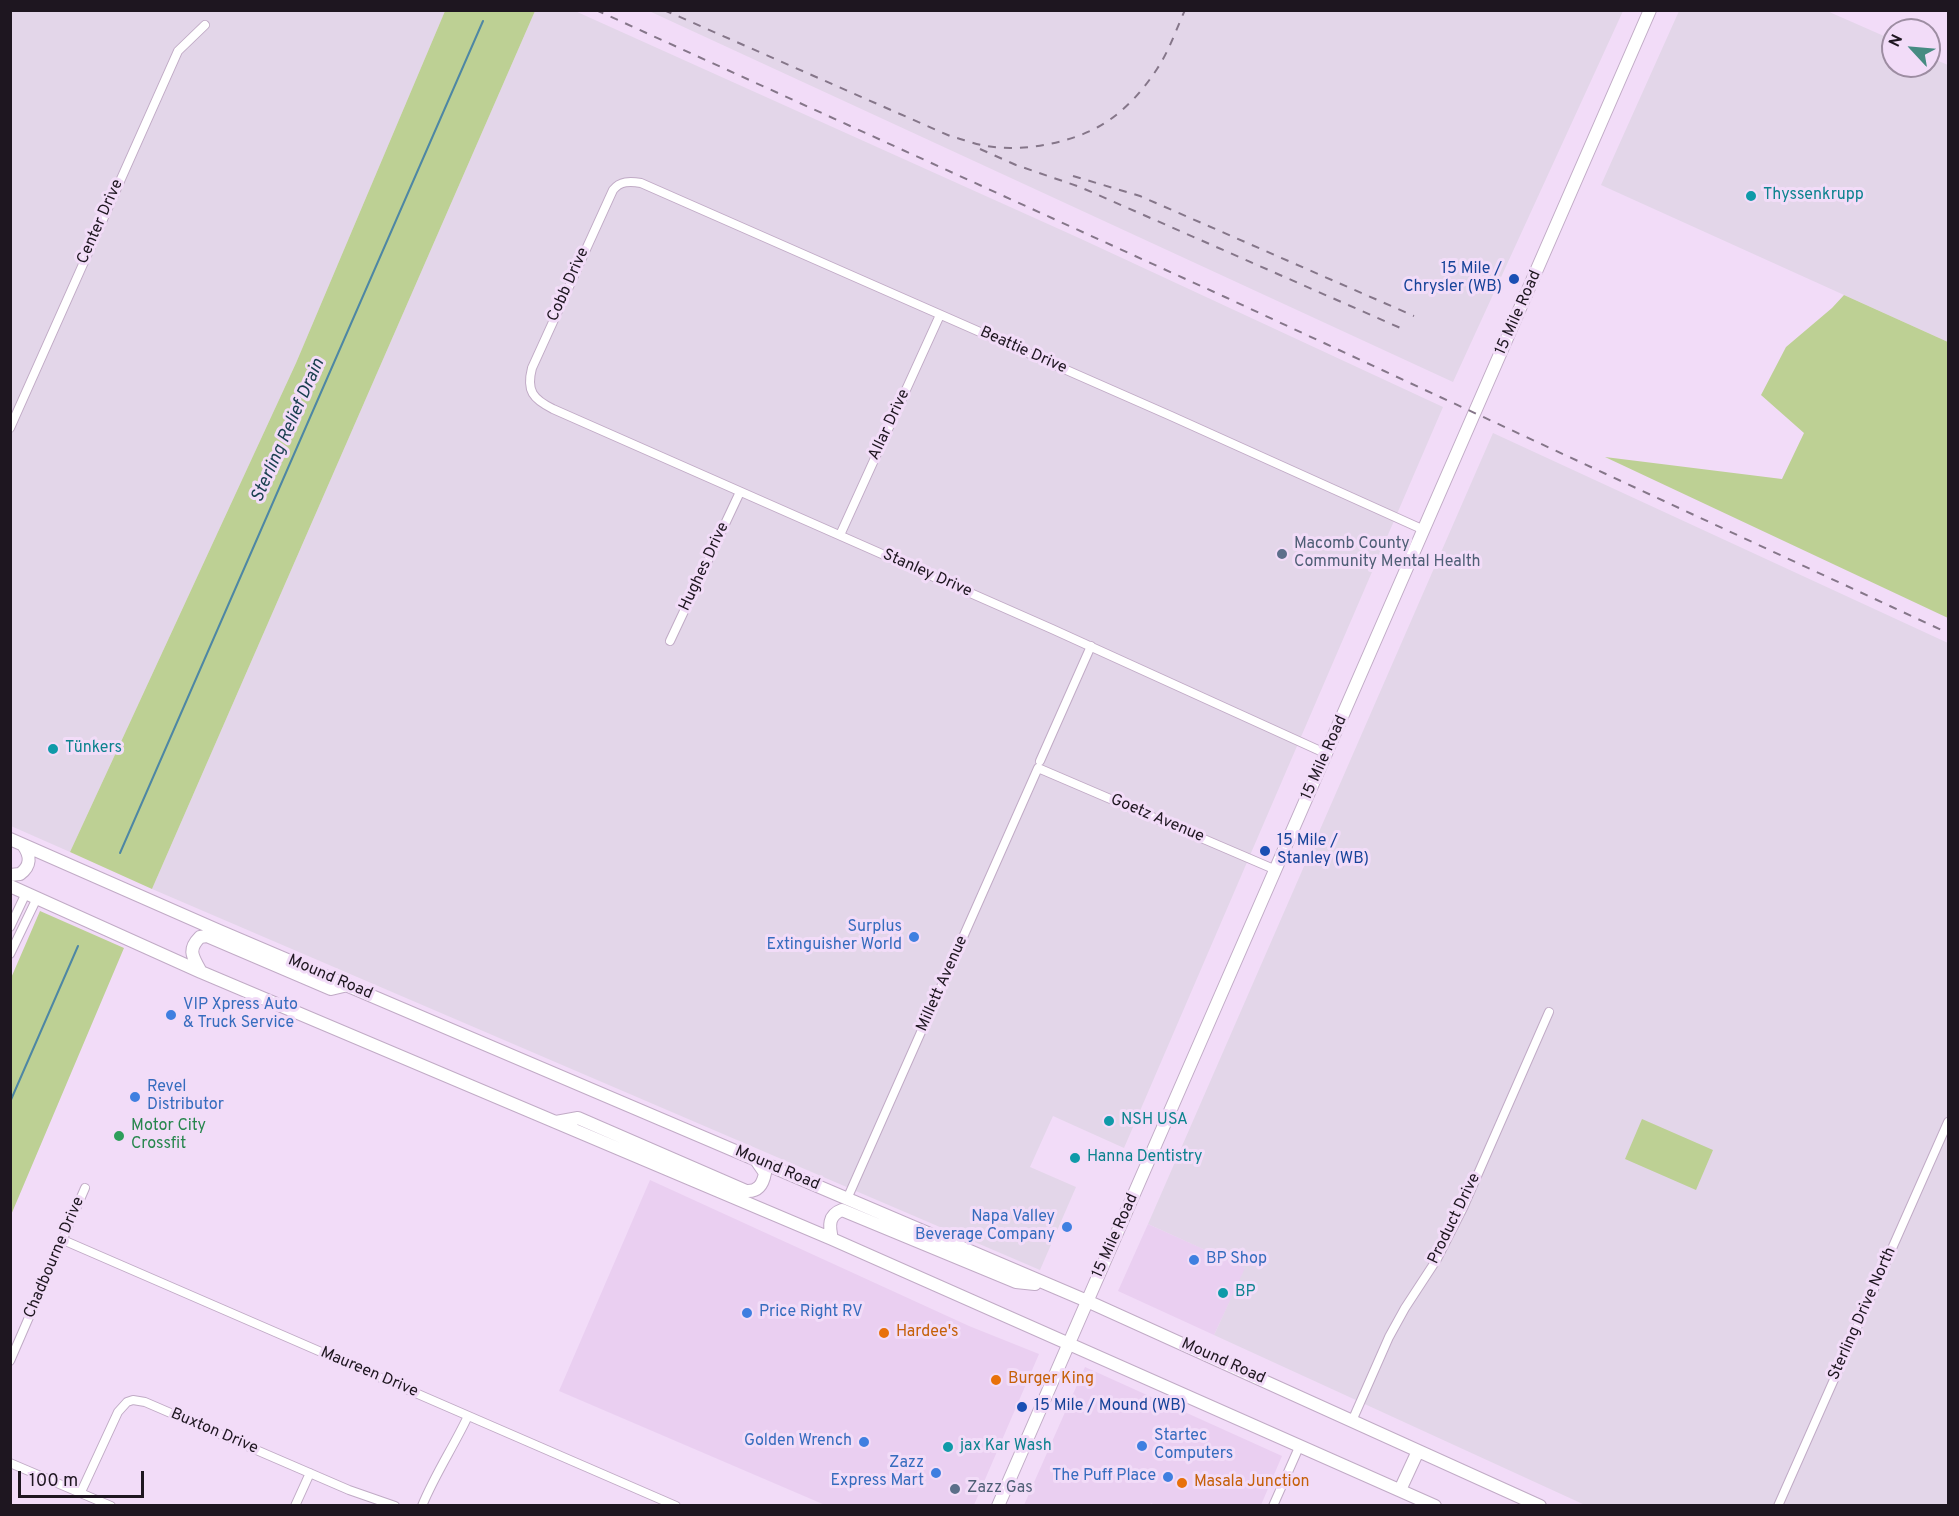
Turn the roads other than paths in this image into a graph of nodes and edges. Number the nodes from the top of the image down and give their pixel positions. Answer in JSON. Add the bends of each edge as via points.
{"nodes":[{"id":1,"x":1650,"y":10,"type":"edge"},
{"id":2,"x":205,"y":25,"type":"dead end"},
{"id":3,"x":619,"y":184,"type":"joint"},
{"id":4,"x":940,"y":315,"type":"junction"},
{"id":5,"x":531,"y":391,"type":"joint"},
{"id":6,"x":10,"y":428,"type":"edge"},
{"id":7,"x":740,"y":492,"type":"junction"},
{"id":8,"x":1424,"y":530,"type":"junction"},
{"id":9,"x":840,"y":535,"type":"junction"},
{"id":10,"x":670,"y":641,"type":"dead end"},
{"id":11,"x":1090,"y":646,"type":"junction"},
{"id":12,"x":1327,"y":754,"type":"junction"},
{"id":13,"x":1039,"y":764,"type":"junction"},
{"id":14,"x":10,"y":839,"type":"edge"},
{"id":15,"x":22,"y":845,"type":"junction"},
{"id":16,"x":1276,"y":870,"type":"junction"},
{"id":17,"x":10,"y":875,"type":"edge"},
{"id":18,"x":10,"y":886,"type":"edge"},
{"id":19,"x":31,"y":896,"type":"junction"},
{"id":20,"x":10,"y":927,"type":"edge"},
{"id":21,"x":10,"y":954,"type":"edge"},
{"id":22,"x":201,"y":972,"type":"junction"},
{"id":23,"x":348,"y":985,"type":"junction"},
{"id":24,"x":1549,"y":1012,"type":"dead end"},
{"id":25,"x":556,"y":1122,"type":"junction"},
{"id":26,"x":1948,"y":1122,"type":"edge"},
{"id":27,"x":756,"y":1160,"type":"junction"},
{"id":28,"x":85,"y":1188,"type":"dead end"},
{"id":29,"x":847,"y":1199,"type":"junction"},
{"id":30,"x":832,"y":1239,"type":"junction"},
{"id":31,"x":63,"y":1240,"type":"junction"},
{"id":32,"x":1048,"y":1286,"type":"junction"},
{"id":33,"x":1087,"y":1301,"type":"junction"},
{"id":34,"x":1068,"y":1344,"type":"junction"},
{"id":35,"x":10,"y":1361,"type":"edge"},
{"id":36,"x":468,"y":1416,"type":"junction"},
{"id":37,"x":1352,"y":1421,"type":"junction"},
{"id":38,"x":1300,"y":1445,"type":"junction"},
{"id":39,"x":1418,"y":1451,"type":"junction"},
{"id":40,"x":10,"y":1463,"type":"edge"},
{"id":41,"x":310,"y":1473,"type":"junction"},
{"id":42,"x":1400,"y":1490,"type":"junction"},
{"id":43,"x":81,"y":1492,"type":"junction"},
{"id":44,"x":111,"y":1506,"type":"edge"},
{"id":45,"x":295,"y":1506,"type":"edge"},
{"id":46,"x":395,"y":1506,"type":"edge"},
{"id":47,"x":422,"y":1506,"type":"edge"},
{"id":48,"x":676,"y":1506,"type":"edge"},
{"id":49,"x":998,"y":1506,"type":"edge"},
{"id":50,"x":1273,"y":1506,"type":"edge"},
{"id":51,"x":1435,"y":1506,"type":"edge"},
{"id":52,"x":1540,"y":1506,"type":"edge"},
{"id":53,"x":1778,"y":1506,"type":"edge"}],
"edges":[{"from":1,"to":8,"type":"main road","name":"15 Mile Road"},
{"from":2,"to":6,"type":"street","name":"Center Drive","via":[[178,51]]},
{"from":3,"to":4,"type":"street","name":"Beattie Drive","via":[[650,186]]},
{"from":3,"to":5,"type":"street","name":"Cobb Drive","via":[[609,196],[532,368]]},
{"from":4,"to":8,"type":"street","name":"Beattie Drive"},
{"from":4,"to":9,"type":"street","name":"Allar Drive"},
{"from":5,"to":7,"type":"street","name":"Stanley Drive","via":[[553,409]]},
{"from":7,"to":9,"type":"street","name":"Stanley Drive"},
{"from":7,"to":10,"type":"street","name":"Hughes Drive"},
{"from":8,"to":12,"type":"main road","name":"15 Mile Road"},
{"from":9,"to":11,"type":"street","name":"Stanley Drive"},
{"from":11,"to":12,"type":"street","name":"Stanley Drive"},
{"from":11,"to":13,"type":"street","name":"Millett Avenue"},
{"from":12,"to":16,"type":"main road","name":"15 Mile Road"},
{"from":13,"to":16,"type":"street","name":"Goetz Avenue"},
{"from":13,"to":29,"type":"street","name":"Millett Avenue"},
{"from":14,"to":15,"type":"main road","name":"Mound Road"},
{"from":15,"to":17,"type":"main road","via":[[29,857],[28,866],[20,874]]},
{"from":15,"to":23,"type":"main road","name":"Mound Road"},
{"from":16,"to":33,"type":"main road","name":"15 Mile Road"},
{"from":18,"to":19,"type":"main road"},
{"from":19,"to":20,"type":"street"},
{"from":19,"to":21,"type":"street"},
{"from":19,"to":22,"type":"main road"},
{"from":22,"to":23,"type":"main road","via":[[193,946],[200,937],[207,936],[331,989]]},
{"from":22,"to":25,"type":"main road"},
{"from":23,"to":27,"type":"main road","name":"Mound Road"},
{"from":24,"to":37,"type":"street","name":"Product Drive","via":[[1463,1208],[1389,1337]]},
{"from":25,"to":27,"type":"main road","via":[[578,1118],[746,1191],[755,1190],[762,1183],[765,1173]]},
{"from":25,"to":30,"type":"main road"},
{"from":26,"to":53,"type":"street","name":"Sterling Drive North"},
{"from":27,"to":29,"type":"main road","name":"Mound Road"},
{"from":28,"to":31,"type":"street","name":"Chadbourne Drive"},
{"from":29,"to":32,"type":"main road","name":"Mound Road"},
{"from":30,"to":32,"type":"main road","via":[[831,1219],[842,1210],[1016,1282]]},
{"from":30,"to":34,"type":"main road"},
{"from":31,"to":35,"type":"street","name":"Chadbourne Drive"},
{"from":31,"to":36,"type":"street","name":"Maureen Drive"},
{"from":32,"to":33,"type":"main road","name":"Mound Road"},
{"from":33,"to":34,"type":"main road","name":"15 Mile Road"},
{"from":33,"to":37,"type":"main road","name":"Mound Road"},
{"from":34,"to":38,"type":"main road"},
{"from":34,"to":49,"type":"main road","name":"15 Mile Road"},
{"from":36,"to":47,"type":"street"},
{"from":36,"to":48,"type":"street","name":"Maureen Drive"},
{"from":37,"to":39,"type":"main road","name":"Mound Road"},
{"from":38,"to":42,"type":"main road"},
{"from":38,"to":50,"type":"street"},
{"from":39,"to":42,"type":"main road"},
{"from":39,"to":52,"type":"main road","name":"Mound Road"},
{"from":40,"to":43,"type":"street"},
{"from":41,"to":43,"type":"street","name":"Buxton Drive","via":[[133,1400],[117,1412]]},
{"from":41,"to":45,"type":"street"},
{"from":41,"to":46,"type":"street","name":"Buxton Drive"},
{"from":42,"to":51,"type":"main road"},
{"from":43,"to":44,"type":"street"}]}
